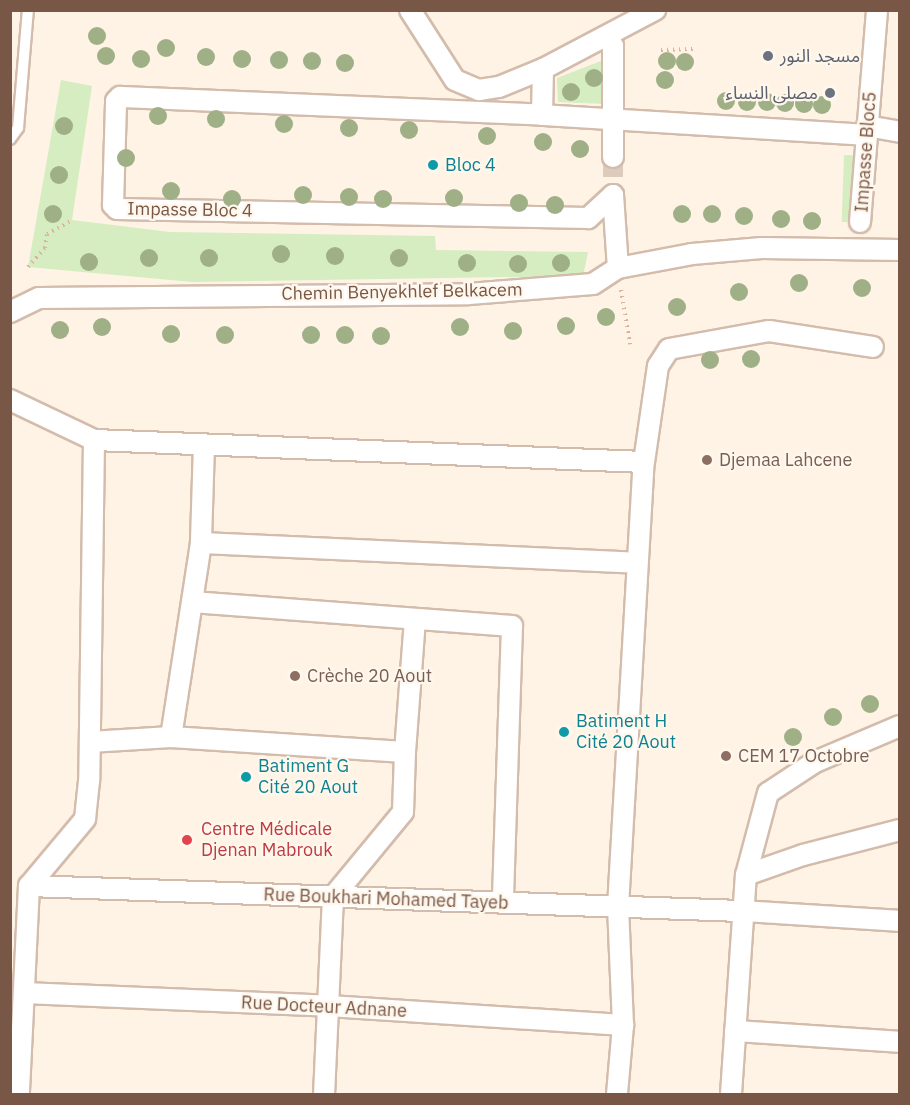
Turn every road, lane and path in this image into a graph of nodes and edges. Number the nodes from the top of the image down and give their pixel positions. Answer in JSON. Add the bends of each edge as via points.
{"nodes":[{"id":1,"x":28,"y":10,"type":"edge"},
{"id":2,"x":410,"y":10,"type":"edge"},
{"id":3,"x":655,"y":10,"type":"edge"},
{"id":4,"x":877,"y":10,"type":"edge"},
{"id":5,"x":605,"y":37,"type":"junction"},
{"id":6,"x":696,"y":49,"type":"dead end"},
{"id":7,"x":662,"y":50,"type":"dead end"},
{"id":8,"x":543,"y":69,"type":"junction"},
{"id":9,"x":542,"y":115,"type":"junction"},
{"id":10,"x":614,"y":119,"type":"junction"},
{"id":11,"x":867,"y":130,"type":"junction"},
{"id":12,"x":900,"y":132,"type":"edge"},
{"id":13,"x":10,"y":139,"type":"edge"},
{"id":14,"x":613,"y":157,"type":"tunnel mouth"},
{"id":15,"x":72,"y":220,"type":"dead end"},
{"id":16,"x":861,"y":222,"type":"dead end"},
{"id":17,"x":900,"y":250,"type":"edge"},
{"id":18,"x":28,"y":267,"type":"dead end"},
{"id":19,"x":618,"y":268,"type":"junction"},
{"id":20,"x":10,"y":312,"type":"edge"},
{"id":21,"x":630,"y":344,"type":"dead end"},
{"id":22,"x":873,"y":347,"type":"dead end"},
{"id":23,"x":10,"y":400,"type":"edge"},
{"id":24,"x":94,"y":440,"type":"junction"},
{"id":25,"x":204,"y":445,"type":"junction"},
{"id":26,"x":644,"y":462,"type":"junction"},
{"id":27,"x":201,"y":543,"type":"junction"},
{"id":28,"x":627,"y":562,"type":"dead end"},
{"id":29,"x":192,"y":602,"type":"junction"},
{"id":30,"x":415,"y":619,"type":"junction"},
{"id":31,"x":900,"y":726,"type":"edge"},
{"id":32,"x":171,"y":737,"type":"junction"},
{"id":33,"x":90,"y":742,"type":"junction"},
{"id":34,"x":405,"y":752,"type":"junction"},
{"id":35,"x":900,"y":830,"type":"edge"},
{"id":36,"x":746,"y":875,"type":"junction"},
{"id":37,"x":29,"y":886,"type":"junction"},
{"id":38,"x":333,"y":897,"type":"junction"},
{"id":39,"x":502,"y":903,"type":"junction"},
{"id":40,"x":618,"y":907,"type":"junction"},
{"id":41,"x":743,"y":911,"type":"junction"},
{"id":42,"x":900,"y":921,"type":"edge"},
{"id":43,"x":20,"y":988,"type":"edge"},
{"id":44,"x":329,"y":1006,"type":"junction"},
{"id":45,"x":623,"y":1025,"type":"junction"},
{"id":46,"x":735,"y":1031,"type":"junction"},
{"id":47,"x":900,"y":1042,"type":"edge"},
{"id":48,"x":19,"y":1095,"type":"edge"},
{"id":49,"x":324,"y":1095,"type":"edge"},
{"id":50,"x":617,"y":1095,"type":"edge"},
{"id":51,"x":731,"y":1095,"type":"edge"}],
"edges":[{"from":1,"to":13,"type":"lane","via":[[18,128]]},
{"from":2,"to":8,"type":"street","via":[[455,80],[479,90],[499,87]]},
{"from":3,"to":5,"type":"street"},
{"from":4,"to":11,"type":"street","name":"Impasse Bloc5"},
{"from":5,"to":8,"type":"street"},
{"from":5,"to":10,"type":"street","via":[[613,46]]},
{"from":6,"to":7,"type":"path"},
{"from":8,"to":9,"type":"street"},
{"from":9,"to":10,"type":"street"},
{"from":9,"to":19,"type":"street","name":"Impasse Bloc 4","via":[[120,98],[116,101],[113,205],[117,209],[588,218],[613,195]]},
{"from":10,"to":11,"type":"street"},
{"from":10,"to":14,"type":"street"},
{"from":11,"to":12,"type":"street"},
{"from":11,"to":16,"type":"street","name":"Impasse Bloc5"},
{"from":15,"to":18,"type":"path","via":[[47,234],[45,248]]},
{"from":17,"to":19,"type":"street","name":"Chemin Benyekhlef Belkacem","via":[[762,248],[692,254]]},
{"from":19,"to":20,"type":"street","name":"Chemin Benyekhlef Belkacem","via":[[593,284],[469,294],[39,298]]},
{"from":19,"to":21,"type":"path"},
{"from":22,"to":26,"type":"street","via":[[769,331],[669,349],[658,366]]},
{"from":23,"to":24,"type":"street"},
{"from":24,"to":25,"type":"street"},
{"from":24,"to":33,"type":"street"},
{"from":25,"to":26,"type":"street"},
{"from":25,"to":27,"type":"street"},
{"from":26,"to":40,"type":"street"},
{"from":27,"to":28,"type":"street"},
{"from":27,"to":29,"type":"street"},
{"from":29,"to":30,"type":"street"},
{"from":29,"to":32,"type":"street"},
{"from":30,"to":34,"type":"street"},
{"from":30,"to":39,"type":"street","via":[[512,627]]},
{"from":31,"to":36,"type":"street","via":[[815,762],[768,793]]},
{"from":32,"to":33,"type":"street"},
{"from":32,"to":34,"type":"street"},
{"from":33,"to":37,"type":"street","via":[[85,819]]},
{"from":34,"to":38,"type":"street","via":[[403,812]]},
{"from":35,"to":36,"type":"street","via":[[803,855]]},
{"from":36,"to":41,"type":"street"},
{"from":37,"to":38,"type":"street","name":"Rue Boukhari Mohamed Tayeb"},
{"from":37,"to":43,"type":"street"},
{"from":38,"to":39,"type":"street","name":"Rue Boukhari Mohamed Tayeb"},
{"from":38,"to":44,"type":"street"},
{"from":39,"to":40,"type":"street","name":"Rue Boukhari Mohamed Tayeb"},
{"from":40,"to":41,"type":"street","name":"Rue Boukhari Mohamed Tayeb"},
{"from":40,"to":45,"type":"street"},
{"from":41,"to":42,"type":"street","name":"Rue Boukhari Mohamed Tayeb"},
{"from":41,"to":46,"type":"street"},
{"from":43,"to":44,"type":"street","name":"Rue Docteur Adnane"},
{"from":43,"to":48,"type":"street"},
{"from":44,"to":45,"type":"street","name":"Rue Docteur Adnane"},
{"from":44,"to":49,"type":"street"},
{"from":45,"to":50,"type":"street"},
{"from":46,"to":47,"type":"street"},
{"from":46,"to":51,"type":"street"}]}
